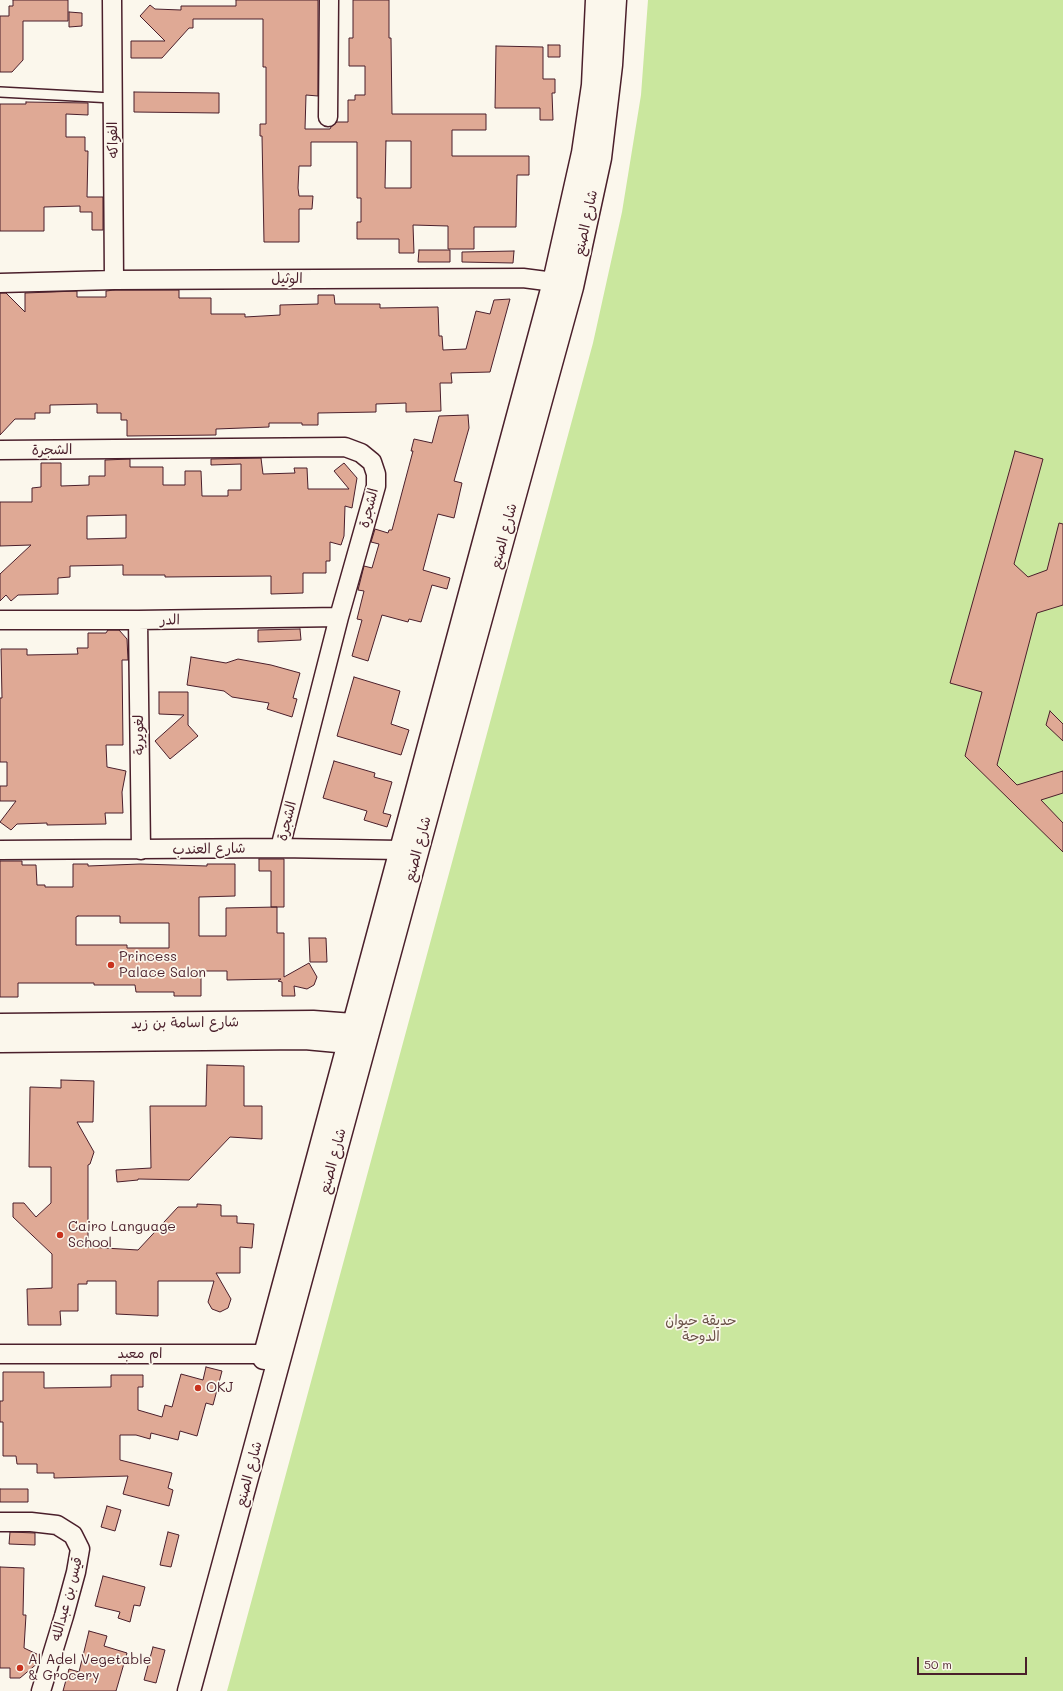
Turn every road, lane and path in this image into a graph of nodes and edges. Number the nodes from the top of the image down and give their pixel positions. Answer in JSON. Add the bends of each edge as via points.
{"nodes":[{"id":1,"x":112,"y":0,"type":"edge"},
{"id":2,"x":329,"y":0,"type":"edge"},
{"id":3,"x":597,"y":0,"type":"edge"},
{"id":4,"x":615,"y":0,"type":"edge"},
{"id":5,"x":0,"y":92,"type":"edge"},
{"id":6,"x":113,"y":98,"type":"junction"},
{"id":7,"x":328,"y":117,"type":"dead end"},
{"id":8,"x":114,"y":280,"type":"junction"},
{"id":9,"x":0,"y":283,"type":"edge"},
{"id":10,"x":563,"y":285,"type":"junction"},
{"id":11,"x":0,"y":450,"type":"edge"},
{"id":12,"x":339,"y":617,"type":"junction"},
{"id":13,"x":0,"y":620,"type":"edge"},
{"id":14,"x":138,"y":620,"type":"junction"},
{"id":15,"x":280,"y":848,"type":"junction"},
{"id":16,"x":0,"y":850,"type":"edge"},
{"id":17,"x":141,"y":850,"type":"junction"},
{"id":18,"x":408,"y":854,"type":"junction"},
{"id":19,"x":0,"y":1025,"type":"edge"},
{"id":20,"x":359,"y":1036,"type":"junction"},
{"id":21,"x":0,"y":1041,"type":"edge"},
{"id":22,"x":0,"y":1354,"type":"edge"},
{"id":23,"x":273,"y":1356,"type":"junction"},
{"id":24,"x":0,"y":1522,"type":"edge"},
{"id":25,"x":41,"y":1691,"type":"edge"},
{"id":26,"x":174,"y":1691,"type":"edge"},
{"id":27,"x":189,"y":1691,"type":"edge"}],
"edges":[{"from":1,"to":6,"type":"street","name":"الفواكه"},
{"from":2,"to":7,"type":"street"},
{"from":3,"to":10,"type":"street","name":"شارع الصنع","via":[[593,85]]},
{"from":4,"to":10,"type":"street","name":"شارع الصنع","via":[[611,65],[600,158]]},
{"from":5,"to":6,"type":"lane"},
{"from":6,"to":8,"type":"street","name":"الفواكه"},
{"from":8,"to":9,"type":"street","name":"الوثيل"},
{"from":8,"to":10,"type":"street","name":"الوثيل","via":[[523,278]]},
{"from":10,"to":18,"type":"street","name":"شارع الصنع"},
{"from":11,"to":12,"type":"street","name":"الشجرة","via":[[345,447],[361,453],[372,462],[376,486]]},
{"from":12,"to":14,"type":"street","name":"الدر"},
{"from":12,"to":15,"type":"street","name":"الشجرة"},
{"from":13,"to":14,"type":"street","name":"الدر"},
{"from":14,"to":17,"type":"street","name":"لغويرية"},
{"from":15,"to":17,"type":"street","name":"شارع العندب"},
{"from":15,"to":18,"type":"street","name":"شارع العندب"},
{"from":16,"to":17,"type":"street","name":"شارع العندب"},
{"from":18,"to":20,"type":"street","name":"شارع الصنع"},
{"from":19,"to":20,"type":"street","name":"شارع اسامة بن زيد","via":[[313,1022]]},
{"from":20,"to":21,"type":"street","name":"شارع اسامة بن زيد"},
{"from":20,"to":23,"type":"street","name":"شارع الصنع"},
{"from":22,"to":23,"type":"street","name":"ام معبد"},
{"from":23,"to":26,"type":"street","name":"شارع الصنع"},
{"from":23,"to":27,"type":"street","name":"شارع الصنع"},
{"from":24,"to":25,"type":"street","name":"قيس بن عبدالله","via":[[31,1522],[57,1526],[72,1534],[80,1549],[64,1616]]}]}
